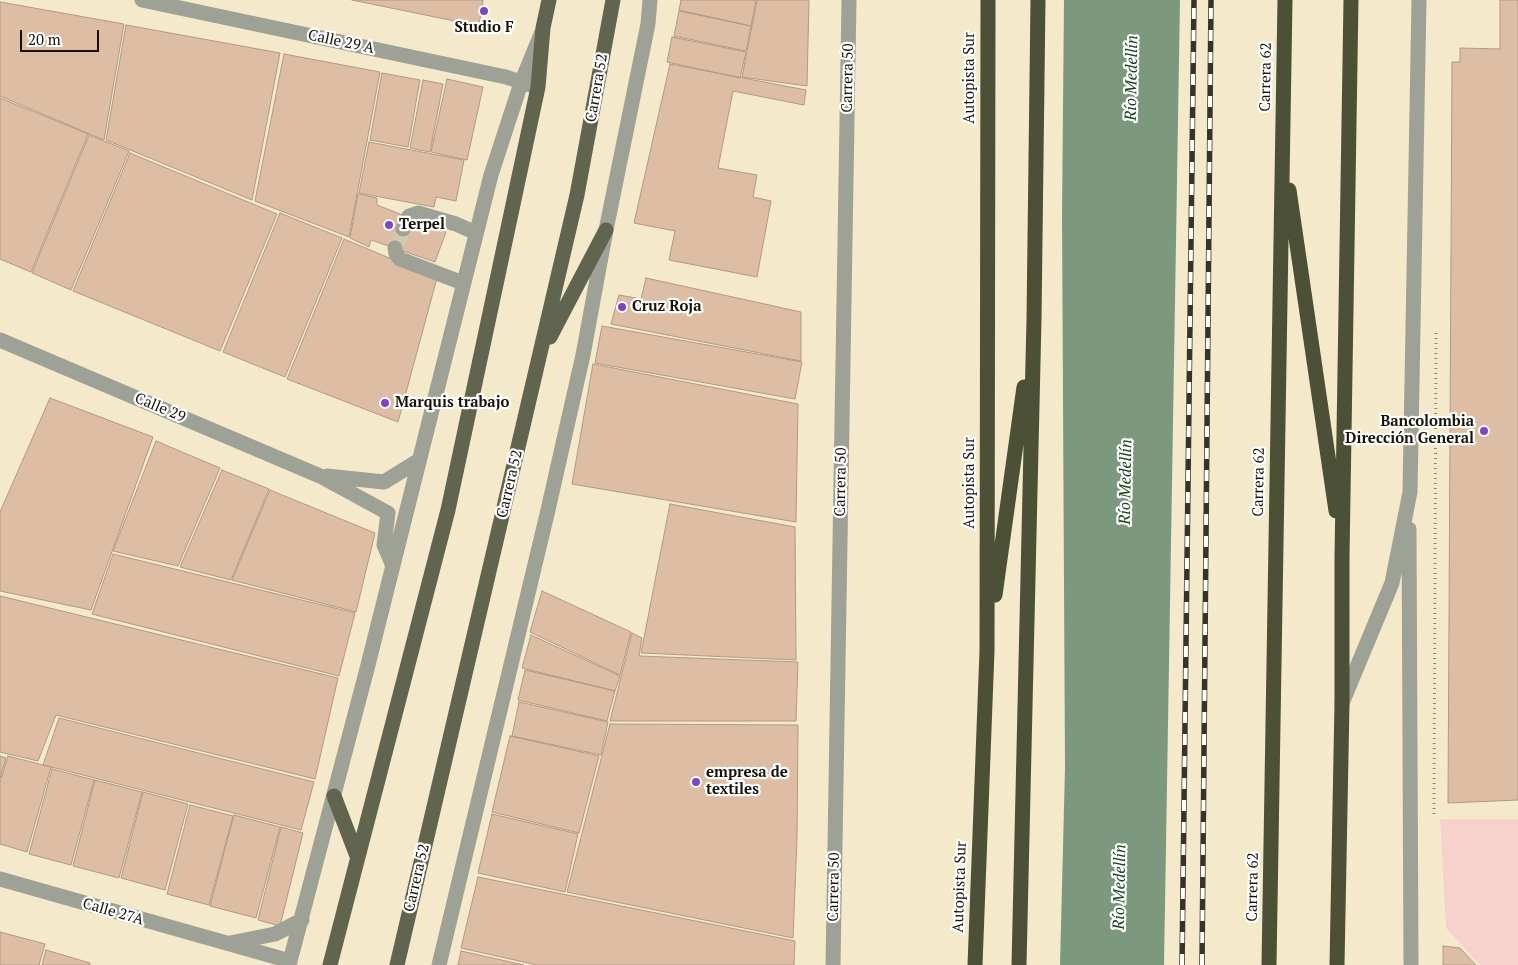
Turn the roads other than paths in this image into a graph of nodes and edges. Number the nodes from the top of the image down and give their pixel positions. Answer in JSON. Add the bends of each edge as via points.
{"nodes":[{"id":1,"x":142,"y":0,"type":"edge"},
{"id":2,"x":549,"y":0,"type":"edge"},
{"id":3,"x":613,"y":0,"type":"edge"},
{"id":4,"x":650,"y":0,"type":"edge"},
{"id":5,"x":849,"y":0,"type":"edge"},
{"id":6,"x":988,"y":0,"type":"edge"},
{"id":7,"x":1038,"y":0,"type":"edge"},
{"id":8,"x":1285,"y":0,"type":"edge"},
{"id":9,"x":1351,"y":0,"type":"edge"},
{"id":10,"x":1419,"y":0,"type":"edge"},
{"id":11,"x":543,"y":28,"type":"junction"},
{"id":12,"x":520,"y":82,"type":"junction"},
{"id":13,"x":538,"y":87,"type":"junction"},
{"id":14,"x":1282,"y":144,"type":"junction"},
{"id":15,"x":403,"y":229,"type":"tunnel mouth"},
{"id":16,"x":606,"y":230,"type":"junction"},
{"id":17,"x":476,"y":233,"type":"junction"},
{"id":18,"x":395,"y":248,"type":"dead end"},
{"id":19,"x":463,"y":283,"type":"junction"},
{"id":20,"x":1034,"y":319,"type":"junction"},
{"id":21,"x":0,"y":340,"type":"edge"},
{"id":22,"x":540,"y":356,"type":"junction"},
{"id":23,"x":418,"y":461,"type":"junction"},
{"id":24,"x":320,"y":476,"type":"junction"},
{"id":25,"x":1410,"y":492,"type":"junction"},
{"id":26,"x":1342,"y":557,"type":"junction"},
{"id":27,"x":393,"y":566,"type":"junction"},
{"id":28,"x":987,"y":651,"type":"junction"},
{"id":29,"x":1342,"y":703,"type":"junction"},
{"id":30,"x":334,"y":796,"type":"junction"},
{"id":31,"x":357,"y":856,"type":"junction"},
{"id":32,"x":0,"y":879,"type":"edge"},
{"id":33,"x":302,"y":920,"type":"junction"},
{"id":34,"x":226,"y":944,"type":"junction"},
{"id":35,"x":290,"y":963,"type":"edge"},
{"id":36,"x":330,"y":965,"type":"edge"},
{"id":37,"x":397,"y":965,"type":"edge"},
{"id":38,"x":439,"y":965,"type":"edge"},
{"id":39,"x":833,"y":965,"type":"edge"},
{"id":40,"x":974,"y":965,"type":"edge"},
{"id":41,"x":1019,"y":965,"type":"edge"},
{"id":42,"x":1269,"y":965,"type":"edge"},
{"id":43,"x":1337,"y":965,"type":"edge"},
{"id":44,"x":1411,"y":965,"type":"edge"}],
"edges":[{"from":1,"to":12,"type":"street","name":"Calle 29 A"},
{"from":2,"to":11,"type":"main road"},
{"from":3,"to":22,"type":"main road","name":"Carrera 52","via":[[580,181]]},
{"from":4,"to":16,"type":"street","via":[[648,24]]},
{"from":5,"to":39,"type":"street","name":"Carrera 50"},
{"from":6,"to":28,"type":"highway","name":"Autopista Sur"},
{"from":7,"to":20,"type":"highway"},
{"from":8,"to":14,"type":"highway","name":"Carrera 62"},
{"from":9,"to":26,"type":"highway"},
{"from":10,"to":25,"type":"street"},
{"from":11,"to":12,"type":"street"},
{"from":11,"to":13,"type":"main road"},
{"from":12,"to":13,"type":"street","name":"Calle 29 A"},
{"from":12,"to":17,"type":"street"},
{"from":13,"to":31,"type":"main road","via":[[448,510]]},
{"from":14,"to":26,"type":"highway"},
{"from":14,"to":42,"type":"highway","name":"Carrera 62"},
{"from":15,"to":17,"type":"street","via":[[409,216],[418,213]]},
{"from":16,"to":22,"type":"main road"},
{"from":16,"to":38,"type":"street","via":[[583,355],[548,510]]},
{"from":17,"to":19,"type":"street"},
{"from":18,"to":19,"type":"street","via":[[400,259]]},
{"from":19,"to":23,"type":"street"},
{"from":20,"to":28,"type":"highway"},
{"from":20,"to":41,"type":"highway"},
{"from":21,"to":24,"type":"street","name":"Calle 29"},
{"from":22,"to":37,"type":"main road","name":"Carrera 52"},
{"from":23,"to":24,"type":"street","name":"Calle 29","via":[[384,482]]},
{"from":23,"to":27,"type":"street"},
{"from":24,"to":27,"type":"street","name":"Calle 29","via":[[388,513],[384,545]]},
{"from":25,"to":29,"type":"street","via":[[1392,583]]},
{"from":25,"to":44,"type":"street"},
{"from":26,"to":29,"type":"highway"},
{"from":27,"to":30,"type":"street"},
{"from":28,"to":40,"type":"highway","name":"Autopista Sur"},
{"from":29,"to":43,"type":"highway"},
{"from":30,"to":31,"type":"main road"},
{"from":30,"to":33,"type":"street"},
{"from":31,"to":36,"type":"main road"},
{"from":32,"to":34,"type":"street","name":"Calle 27A"},
{"from":33,"to":34,"type":"street","name":"Calle 27A","via":[[275,934]]},
{"from":33,"to":35,"type":"street"},
{"from":34,"to":35,"type":"street","name":"Calle 27A"}]}
